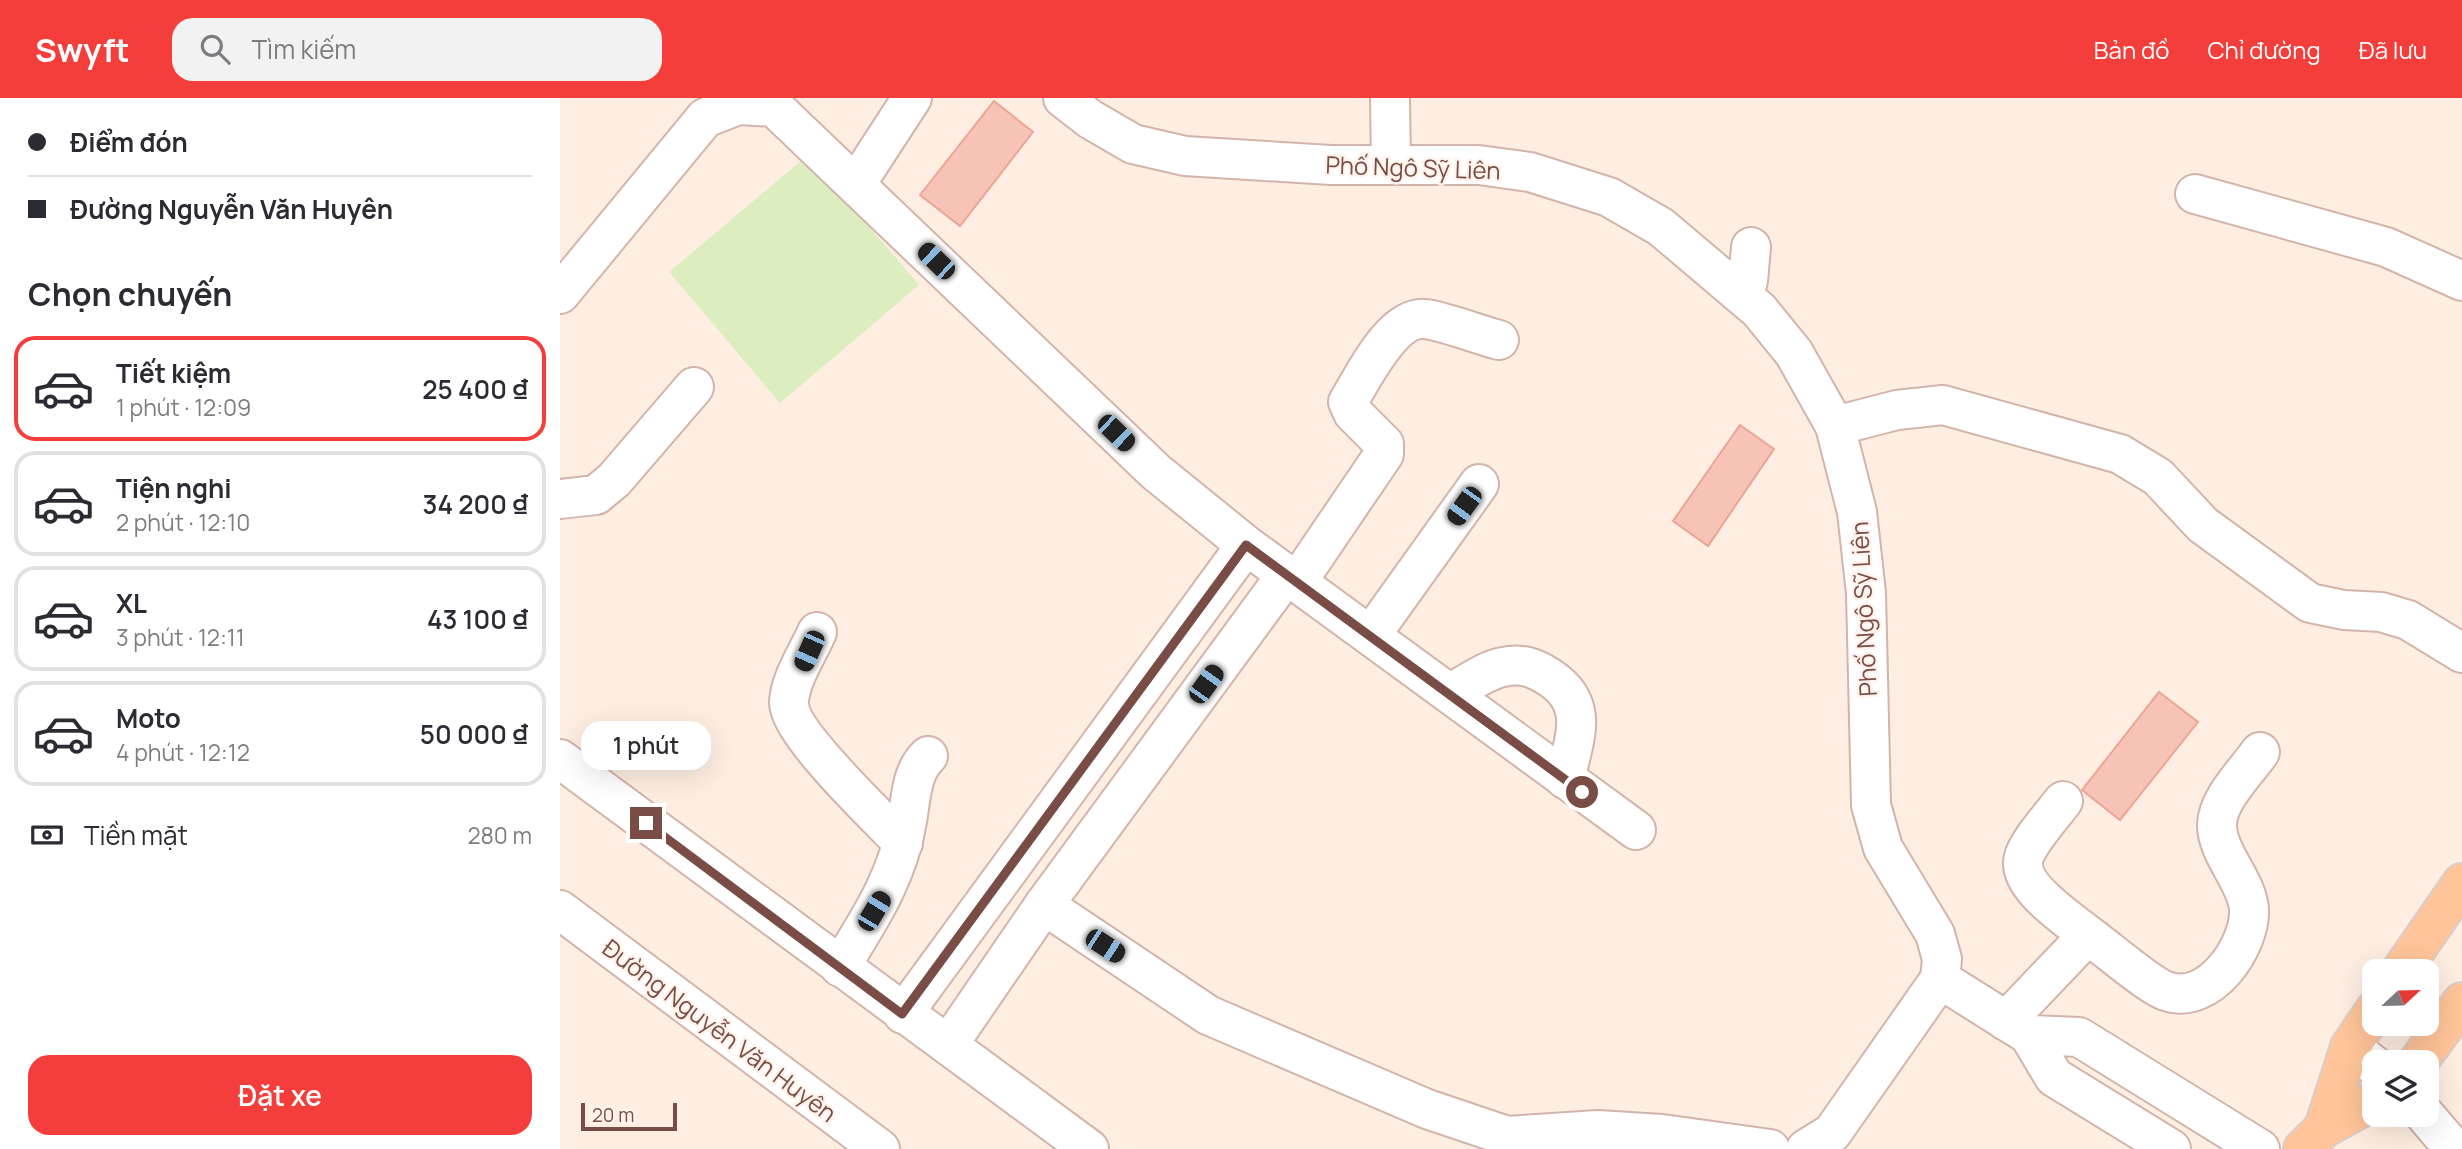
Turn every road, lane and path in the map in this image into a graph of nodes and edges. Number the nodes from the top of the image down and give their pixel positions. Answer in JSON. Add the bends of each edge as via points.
{"nodes":[{"id":1,"x":912,"y":98,"type":"edge"},
{"id":2,"x":1063,"y":98,"type":"edge"},
{"id":3,"x":1390,"y":98,"type":"edge"},
{"id":4,"x":1391,"y":164,"type":"junction"},
{"id":5,"x":856,"y":184,"type":"junction"},
{"id":6,"x":2195,"y":194,"type":"dead end"},
{"id":7,"x":1751,"y":247,"type":"dead end"},
{"id":8,"x":2462,"y":281,"type":"edge"},
{"id":9,"x":1739,"y":293,"type":"junction"},
{"id":10,"x":560,"y":294,"type":"edge"},
{"id":11,"x":1499,"y":340,"type":"dead end"},
{"id":12,"x":694,"y":387,"type":"dead end"},
{"id":13,"x":1835,"y":426,"type":"junction"},
{"id":14,"x":1479,"y":484,"type":"dead end"},
{"id":15,"x":560,"y":499,"type":"edge"},
{"id":16,"x":1246,"y":545,"type":"junction"},
{"id":17,"x":1292,"y":578,"type":"junction"},
{"id":18,"x":817,"y":632,"type":"dead end"},
{"id":19,"x":1371,"y":635,"type":"junction"},
{"id":20,"x":2462,"y":653,"type":"edge"},
{"id":21,"x":1450,"y":693,"type":"junction"},
{"id":22,"x":2260,"y":752,"type":"dead end"},
{"id":23,"x":928,"y":756,"type":"dead end"},
{"id":24,"x":560,"y":759,"type":"edge"},
{"id":25,"x":1564,"y":779,"type":"junction"},
{"id":26,"x":2063,"y":801,"type":"dead end"},
{"id":27,"x":1636,"y":830,"type":"dead end"},
{"id":28,"x":903,"y":843,"type":"junction"},
{"id":29,"x":2462,"y":884,"type":"edge"},
{"id":30,"x":1044,"y":905,"type":"junction"},
{"id":31,"x":560,"y":910,"type":"edge"},
{"id":32,"x":2088,"y":935,"type":"junction"},
{"id":33,"x":2409,"y":959,"type":"edge"},
{"id":34,"x":840,"y":967,"type":"junction"},
{"id":35,"x":1940,"y":979,"type":"junction"},
{"id":36,"x":2462,"y":1002,"type":"edge"},
{"id":37,"x":902,"y":1014,"type":"junction"},
{"id":38,"x":2018,"y":1028,"type":"junction"},
{"id":39,"x":948,"y":1045,"type":"junction"},
{"id":40,"x":2427,"y":1050,"type":"edge"},
{"id":41,"x":2362,"y":1056,"type":"edge"},
{"id":42,"x":2362,"y":1108,"type":"edge"},
{"id":43,"x":2435,"y":1127,"type":"edge"},
{"id":44,"x":2313,"y":1138,"type":"edge"},
{"id":45,"x":880,"y":1149,"type":"edge"},
{"id":46,"x":1089,"y":1149,"type":"edge"},
{"id":47,"x":1770,"y":1149,"type":"edge"},
{"id":48,"x":1806,"y":1149,"type":"edge"},
{"id":49,"x":2171,"y":1149,"type":"edge"},
{"id":50,"x":2260,"y":1149,"type":"edge"},
{"id":51,"x":2454,"y":1149,"type":"edge"}],
"edges":[{"from":1,"to":5,"type":"street"},
{"from":2,"to":4,"type":"street","name":"Phố Ngô Sỹ Liên","via":[[1133,144],[1185,156]]},
{"from":3,"to":4,"type":"street"},
{"from":4,"to":9,"type":"street","name":"Phố Ngô Sỹ Liên","via":[[1479,165],[1530,172],[1609,197],[1661,227]]},
{"from":5,"to":10,"type":"street","via":[[774,107],[738,106],[705,118]]},
{"from":5,"to":16,"type":"street","via":[[1156,472]]},
{"from":6,"to":8,"type":"street","via":[[2386,247]]},
{"from":7,"to":9,"type":"street","via":[[1748,281]]},
{"from":9,"to":13,"type":"street","name":"Phố Ngô Sỹ Liên","via":[[1794,354]]},
{"from":11,"to":17,"type":"street","via":[[1423,319],[1405,324],[1389,337],[1348,402],[1384,444],[1384,454]]},
{"from":12,"to":15,"type":"street","via":[[614,480],[596,495]]},
{"from":13,"to":20,"type":"street","via":[[1897,410],[1943,405],[2120,454],[2158,477],[2203,525],[2310,603],[2408,620]]},
{"from":13,"to":35,"type":"street","name":"Phố Ngô Sỹ Liên","via":[[1857,512],[1866,593],[1871,805],[1883,848],[1935,934],[1942,959]]},
{"from":14,"to":19,"type":"street"},
{"from":16,"to":17,"type":"street"},
{"from":16,"to":37,"type":"street"},
{"from":17,"to":19,"type":"street"},
{"from":17,"to":30,"type":"street"},
{"from":18,"to":28,"type":"street","via":[[792,689],[791,715],[823,759]]},
{"from":19,"to":21,"type":"street"},
{"from":21,"to":25,"type":"street"},
{"from":21,"to":25,"type":"street","via":[[1502,667],[1531,665],[1557,682],[1575,704],[1577,730]]},
{"from":22,"to":32,"type":"street","via":[[2221,808],[2217,826],[2249,907],[2247,935],[2225,972],[2204,987],[2166,991]]},
{"from":23,"to":28,"type":"street","via":[[919,764],[914,781]]},
{"from":24,"to":34,"type":"street"},
{"from":25,"to":27,"type":"street"},
{"from":26,"to":32,"type":"street","via":[[2024,856],[2023,870],[2031,887]]},
{"from":28,"to":34,"type":"street","via":[[886,892]]},
{"from":29,"to":33,"type":"main road"},
{"from":30,"to":39,"type":"street"},
{"from":30,"to":47,"type":"street","via":[[1208,1015],[1427,1109],[1507,1136],[1598,1130]]},
{"from":31,"to":45,"type":"street","name":"Đường Nguyễn Văn Huyên"},
{"from":32,"to":38,"type":"street"},
{"from":34,"to":37,"type":"street"},
{"from":35,"to":38,"type":"street"},
{"from":35,"to":48,"type":"street","via":[[1832,1133]]},
{"from":36,"to":40,"type":"main road"},
{"from":37,"to":39,"type":"street"},
{"from":38,"to":49,"type":"street","via":[[2054,1077]]},
{"from":38,"to":50,"type":"street","via":[[2079,1037]]},
{"from":39,"to":46,"type":"street"},
{"from":41,"to":44,"type":"main road"},
{"from":42,"to":44,"type":"main road"},
{"from":43,"to":51,"type":"street"}]}
